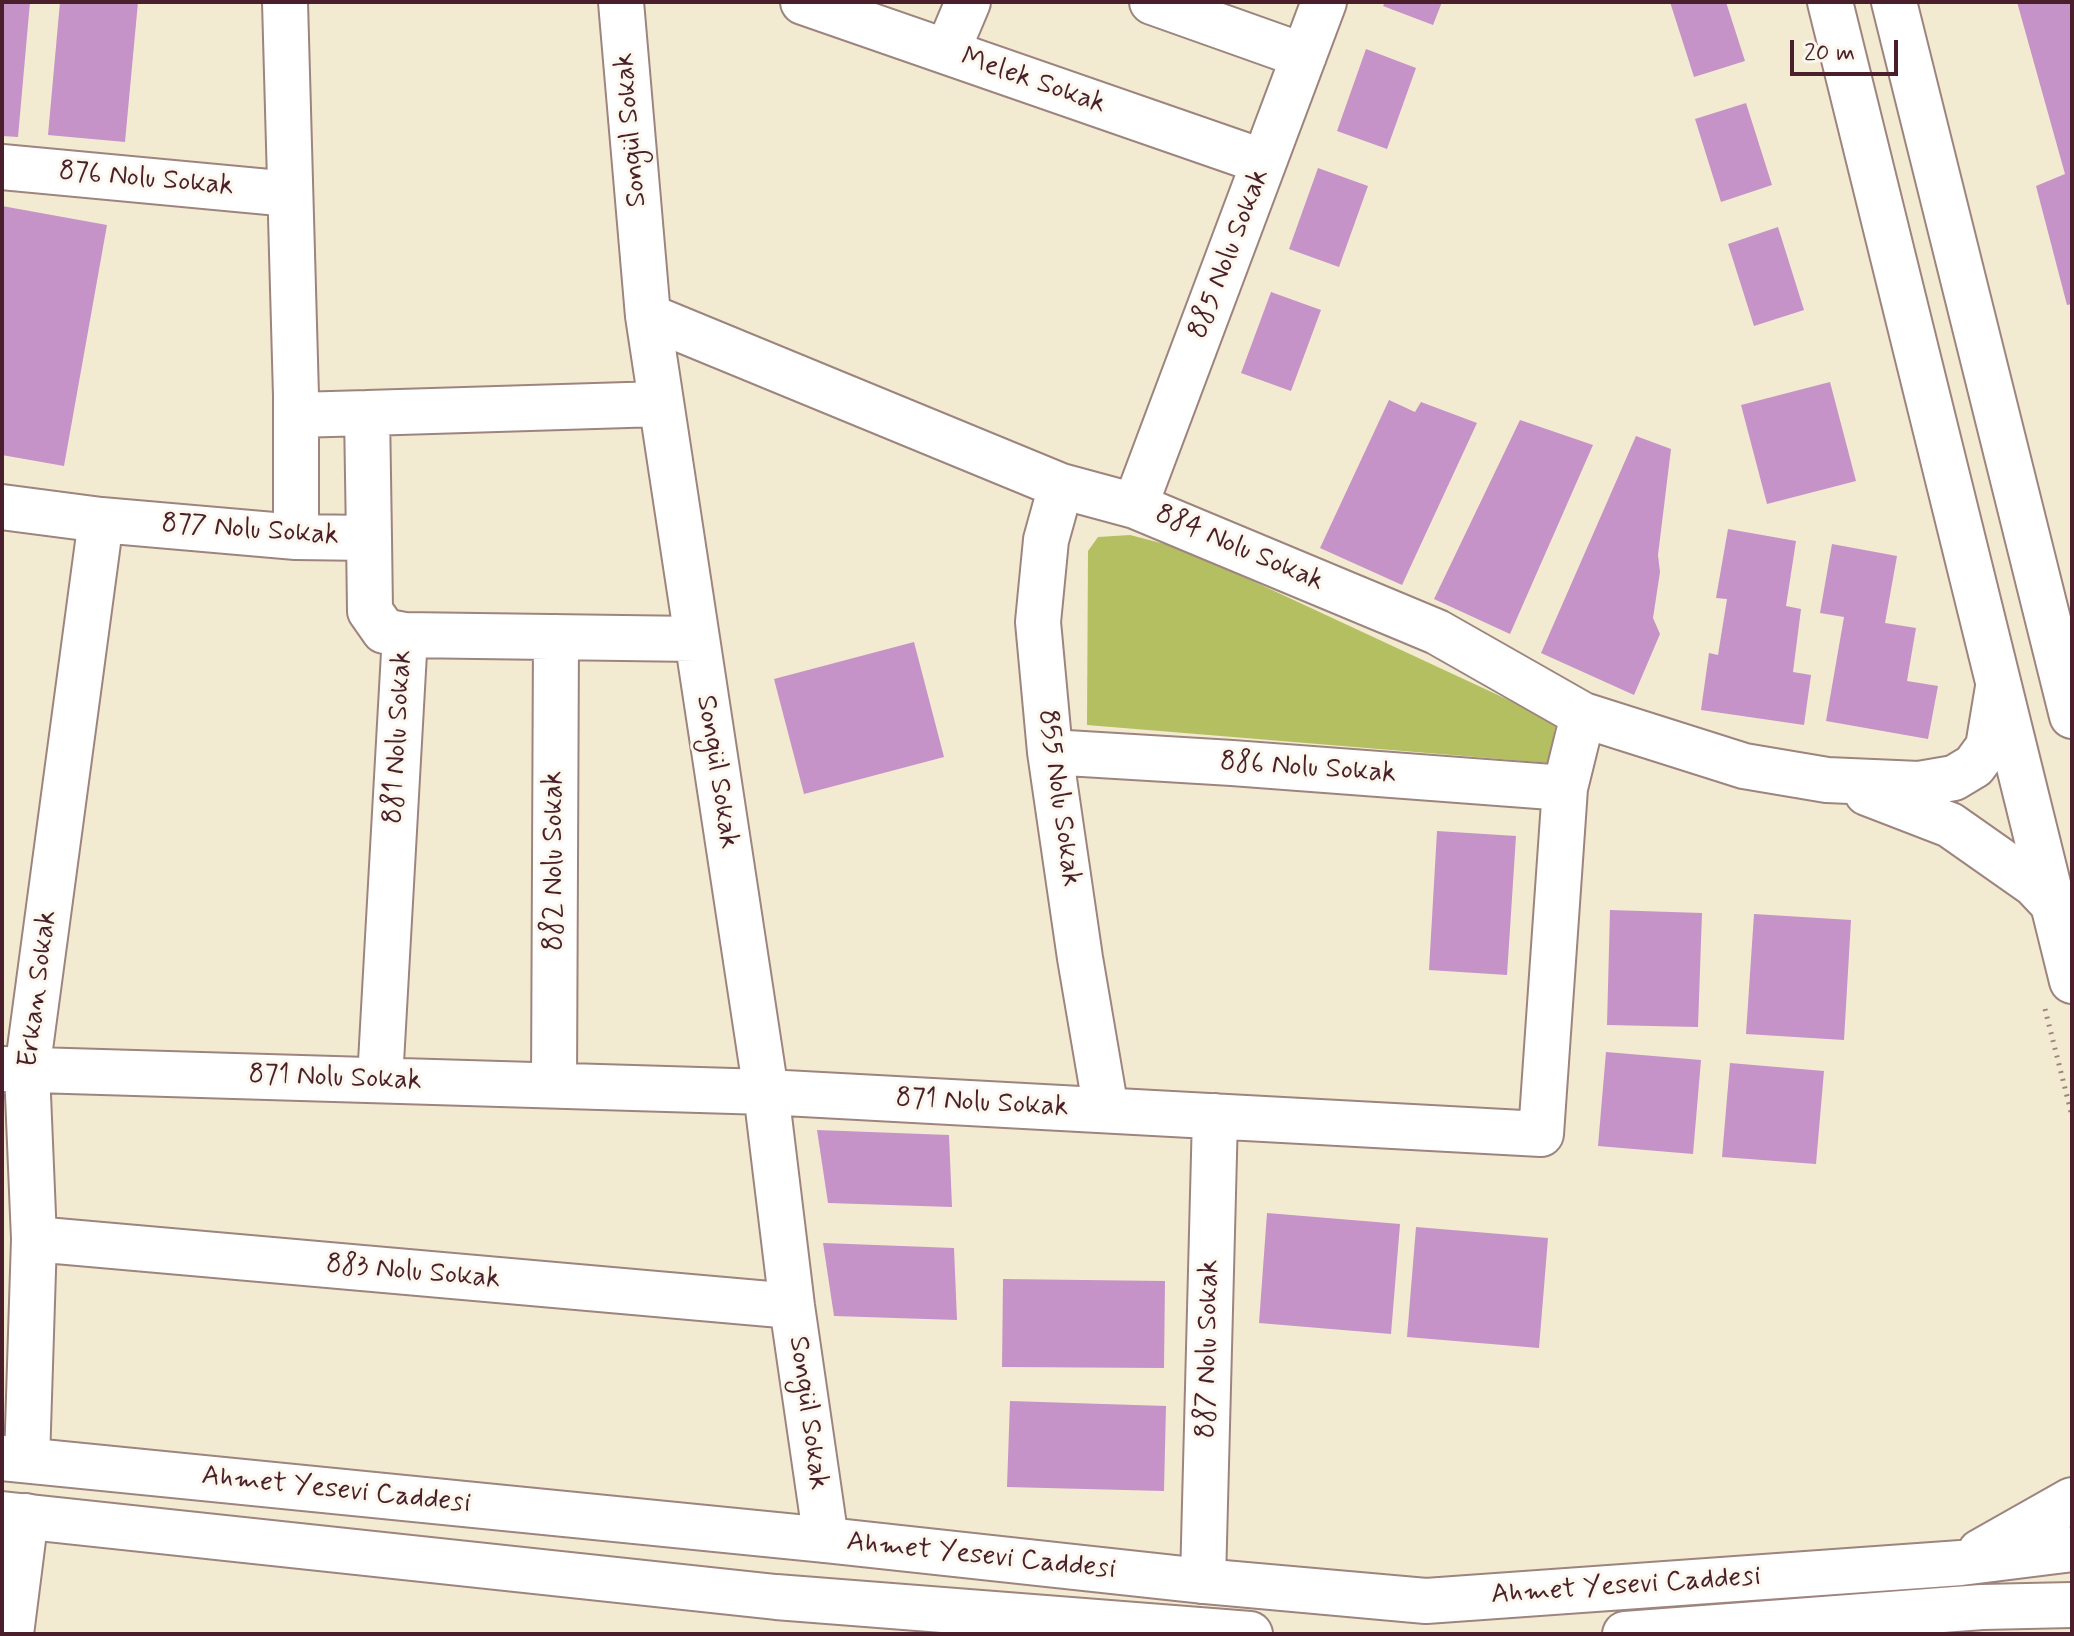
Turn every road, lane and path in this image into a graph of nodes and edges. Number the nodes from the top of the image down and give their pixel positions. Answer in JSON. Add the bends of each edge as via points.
{"nodes":[{"id":1,"x":285,"y":2,"type":"edge"},
{"id":2,"x":621,"y":2,"type":"edge"},
{"id":3,"x":803,"y":2,"type":"edge"},
{"id":4,"x":968,"y":2,"type":"edge"},
{"id":5,"x":1152,"y":2,"type":"edge"},
{"id":6,"x":1324,"y":2,"type":"edge"},
{"id":7,"x":1830,"y":2,"type":"edge"},
{"id":8,"x":1894,"y":2,"type":"edge"},
{"id":9,"x":947,"y":52,"type":"junction"},
{"id":10,"x":1304,"y":56,"type":"junction"},
{"id":11,"x":1264,"y":162,"type":"junction"},
{"id":12,"x":2,"y":167,"type":"edge"},
{"id":13,"x":290,"y":194,"type":"junction"},
{"id":14,"x":648,"y":316,"type":"junction"},
{"id":15,"x":660,"y":404,"type":"junction"},
{"id":16,"x":367,"y":413,"type":"junction"},
{"id":17,"x":296,"y":415,"type":"junction"},
{"id":18,"x":1061,"y":486,"type":"junction"},
{"id":19,"x":1135,"y":506,"type":"junction"},
{"id":20,"x":2,"y":507,"type":"edge"},
{"id":21,"x":101,"y":520,"type":"junction"},
{"id":22,"x":296,"y":537,"type":"junction"},
{"id":23,"x":369,"y":538,"type":"junction"},
{"id":24,"x":405,"y":635,"type":"junction"},
{"id":25,"x":556,"y":637,"type":"junction"},
{"id":26,"x":695,"y":639,"type":"junction"},
{"id":27,"x":1998,"y":687,"type":"junction"},
{"id":28,"x":1583,"y":715,"type":"junction"},
{"id":29,"x":2072,"y":716,"type":"edge"},
{"id":30,"x":1050,"y":752,"type":"junction"},
{"id":31,"x":1827,"y":780,"type":"junction"},
{"id":32,"x":1565,"y":788,"type":"junction"},
{"id":33,"x":2051,"y":902,"type":"junction"},
{"id":34,"x":2058,"y":992,"type":"edge"},
{"id":35,"x":15,"y":1070,"type":"edge"},
{"id":36,"x":380,"y":1080,"type":"junction"},
{"id":37,"x":554,"y":1085,"type":"junction"},
{"id":38,"x":766,"y":1092,"type":"junction"},
{"id":39,"x":1106,"y":1110,"type":"junction"},
{"id":40,"x":1215,"y":1116,"type":"junction"},
{"id":41,"x":2072,"y":1116,"type":"edge"},
{"id":42,"x":34,"y":1239,"type":"junction"},
{"id":43,"x":792,"y":1306,"type":"junction"},
{"id":44,"x":14,"y":1459,"type":"edge"},
{"id":45,"x":2072,"y":1500,"type":"edge"},
{"id":46,"x":14,"y":1515,"type":"edge"},
{"id":47,"x":826,"y":1540,"type":"junction"},
{"id":48,"x":2072,"y":1549,"type":"edge"},
{"id":49,"x":1961,"y":1563,"type":"junction"},
{"id":50,"x":1203,"y":1581,"type":"junction"},
{"id":51,"x":2072,"y":1605,"type":"edge"},
{"id":52,"x":1982,"y":1607,"type":"junction"},
{"id":53,"x":946,"y":1622,"type":"edge"},
{"id":54,"x":2072,"y":1630,"type":"edge"},
{"id":55,"x":11,"y":1634,"type":"edge"},
{"id":56,"x":1250,"y":1634,"type":"edge"},
{"id":57,"x":1625,"y":1634,"type":"edge"}],
"edges":[{"from":1,"to":13,"type":"street"},
{"from":2,"to":14,"type":"street","name":"Songül Sokak"},
{"from":3,"to":9,"type":"street","name":"Melek Sokak"},
{"from":4,"to":9,"type":"street"},
{"from":5,"to":10,"type":"street"},
{"from":6,"to":10,"type":"street","name":"885 Nolu Sokak"},
{"from":7,"to":27,"type":"street"},
{"from":8,"to":29,"type":"street"},
{"from":9,"to":11,"type":"street","name":"Melek Sokak"},
{"from":10,"to":11,"type":"street","name":"885 Nolu Sokak"},
{"from":11,"to":19,"type":"street","name":"885 Nolu Sokak"},
{"from":12,"to":13,"type":"street","name":"876 Nolu Sokak"},
{"from":13,"to":17,"type":"street"},
{"from":14,"to":15,"type":"street","name":"Songül Sokak"},
{"from":14,"to":18,"type":"street","name":"884 Nolu Sokak"},
{"from":15,"to":16,"type":"street"},
{"from":15,"to":26,"type":"street","name":"Songül Sokak"},
{"from":16,"to":17,"type":"street"},
{"from":16,"to":23,"type":"street","name":"877 Nolu Sokak"},
{"from":17,"to":22,"type":"street"},
{"from":18,"to":19,"type":"street","name":"884 Nolu Sokak"},
{"from":18,"to":30,"type":"street","name":"855 Nolu Sokak","via":[[1046,540],[1038,622]]},
{"from":19,"to":28,"type":"street","name":"884 Nolu Sokak","via":[[1437,632]]},
{"from":20,"to":21,"type":"street","name":"877 Nolu Sokak"},
{"from":21,"to":22,"type":"street","name":"877 Nolu Sokak"},
{"from":21,"to":35,"type":"street","name":"Erkan Sokak"},
{"from":22,"to":23,"type":"street","name":"877 Nolu Sokak"},
{"from":23,"to":24,"type":"street","via":[[370,611],[384,631]]},
{"from":24,"to":25,"type":"street","name":"881 Nolu Sokak"},
{"from":24,"to":36,"type":"street","name":"881 Nolu Sokak"},
{"from":25,"to":26,"type":"street","name":"881 Nolu Sokak"},
{"from":25,"to":37,"type":"street","name":"882 Nolu Sokak"},
{"from":26,"to":38,"type":"street","name":"Songül Sokak"},
{"from":27,"to":31,"type":"street","via":[[1988,747],[1974,766],[1954,778],[1919,784]]},
{"from":27,"to":33,"type":"street"},
{"from":28,"to":31,"type":"street","name":"884 Nolu Sokak","via":[[1744,766]]},
{"from":28,"to":32,"type":"street","name":"871 Nolu Sokak"},
{"from":30,"to":32,"type":"street","name":"886 Nolu Sokak"},
{"from":30,"to":39,"type":"street","name":"855 Nolu Sokak"},
{"from":31,"to":33,"type":"street","via":[[1950,825],[2034,884]]},
{"from":32,"to":40,"type":"street","name":"871 Nolu Sokak","via":[[1541,1134]]},
{"from":33,"to":34,"type":"street"},
{"from":34,"to":41,"type":"path"},
{"from":35,"to":36,"type":"street","name":"871 Nolu Sokak"},
{"from":35,"to":42,"type":"street","name":"Erkan Sokak"},
{"from":36,"to":37,"type":"street","name":"871 Nolu Sokak"},
{"from":37,"to":38,"type":"street","name":"871 Nolu Sokak"},
{"from":38,"to":39,"type":"street","name":"871 Nolu Sokak"},
{"from":38,"to":43,"type":"street","name":"Songül Sokak"},
{"from":39,"to":40,"type":"street","name":"871 Nolu Sokak"},
{"from":40,"to":50,"type":"street","name":"887 Nolu Sokak"},
{"from":42,"to":43,"type":"street","name":"883 Nolu Sokak"},
{"from":42,"to":44,"type":"street","name":"Erkan Sokak"},
{"from":43,"to":47,"type":"street","name":"Songül Sokak"},
{"from":44,"to":47,"type":"street","name":"Ahmet Yesevi Caddesi"},
{"from":45,"to":49,"type":"street"},
{"from":46,"to":53,"type":"street","name":"Ahmet Yesevi Caddesi","via":[[760,1595]]},
{"from":46,"to":55,"type":"street"},
{"from":47,"to":50,"type":"street","name":"Ahmet Yesevi Caddesi"},
{"from":48,"to":49,"type":"street","name":"Ahmet Yesevi Caddesi"},
{"from":49,"to":50,"type":"street","name":"Ahmet Yesevi Caddesi","via":[[1426,1601]]},
{"from":51,"to":52,"type":"street","name":"Ahmet Yesevi Caddesi"},
{"from":52,"to":54,"type":"street"},
{"from":52,"to":57,"type":"street","name":"Ahmet Yesevi Caddesi"},
{"from":53,"to":56,"type":"street","name":"Ahmet Yesevi Caddesi"}]}
